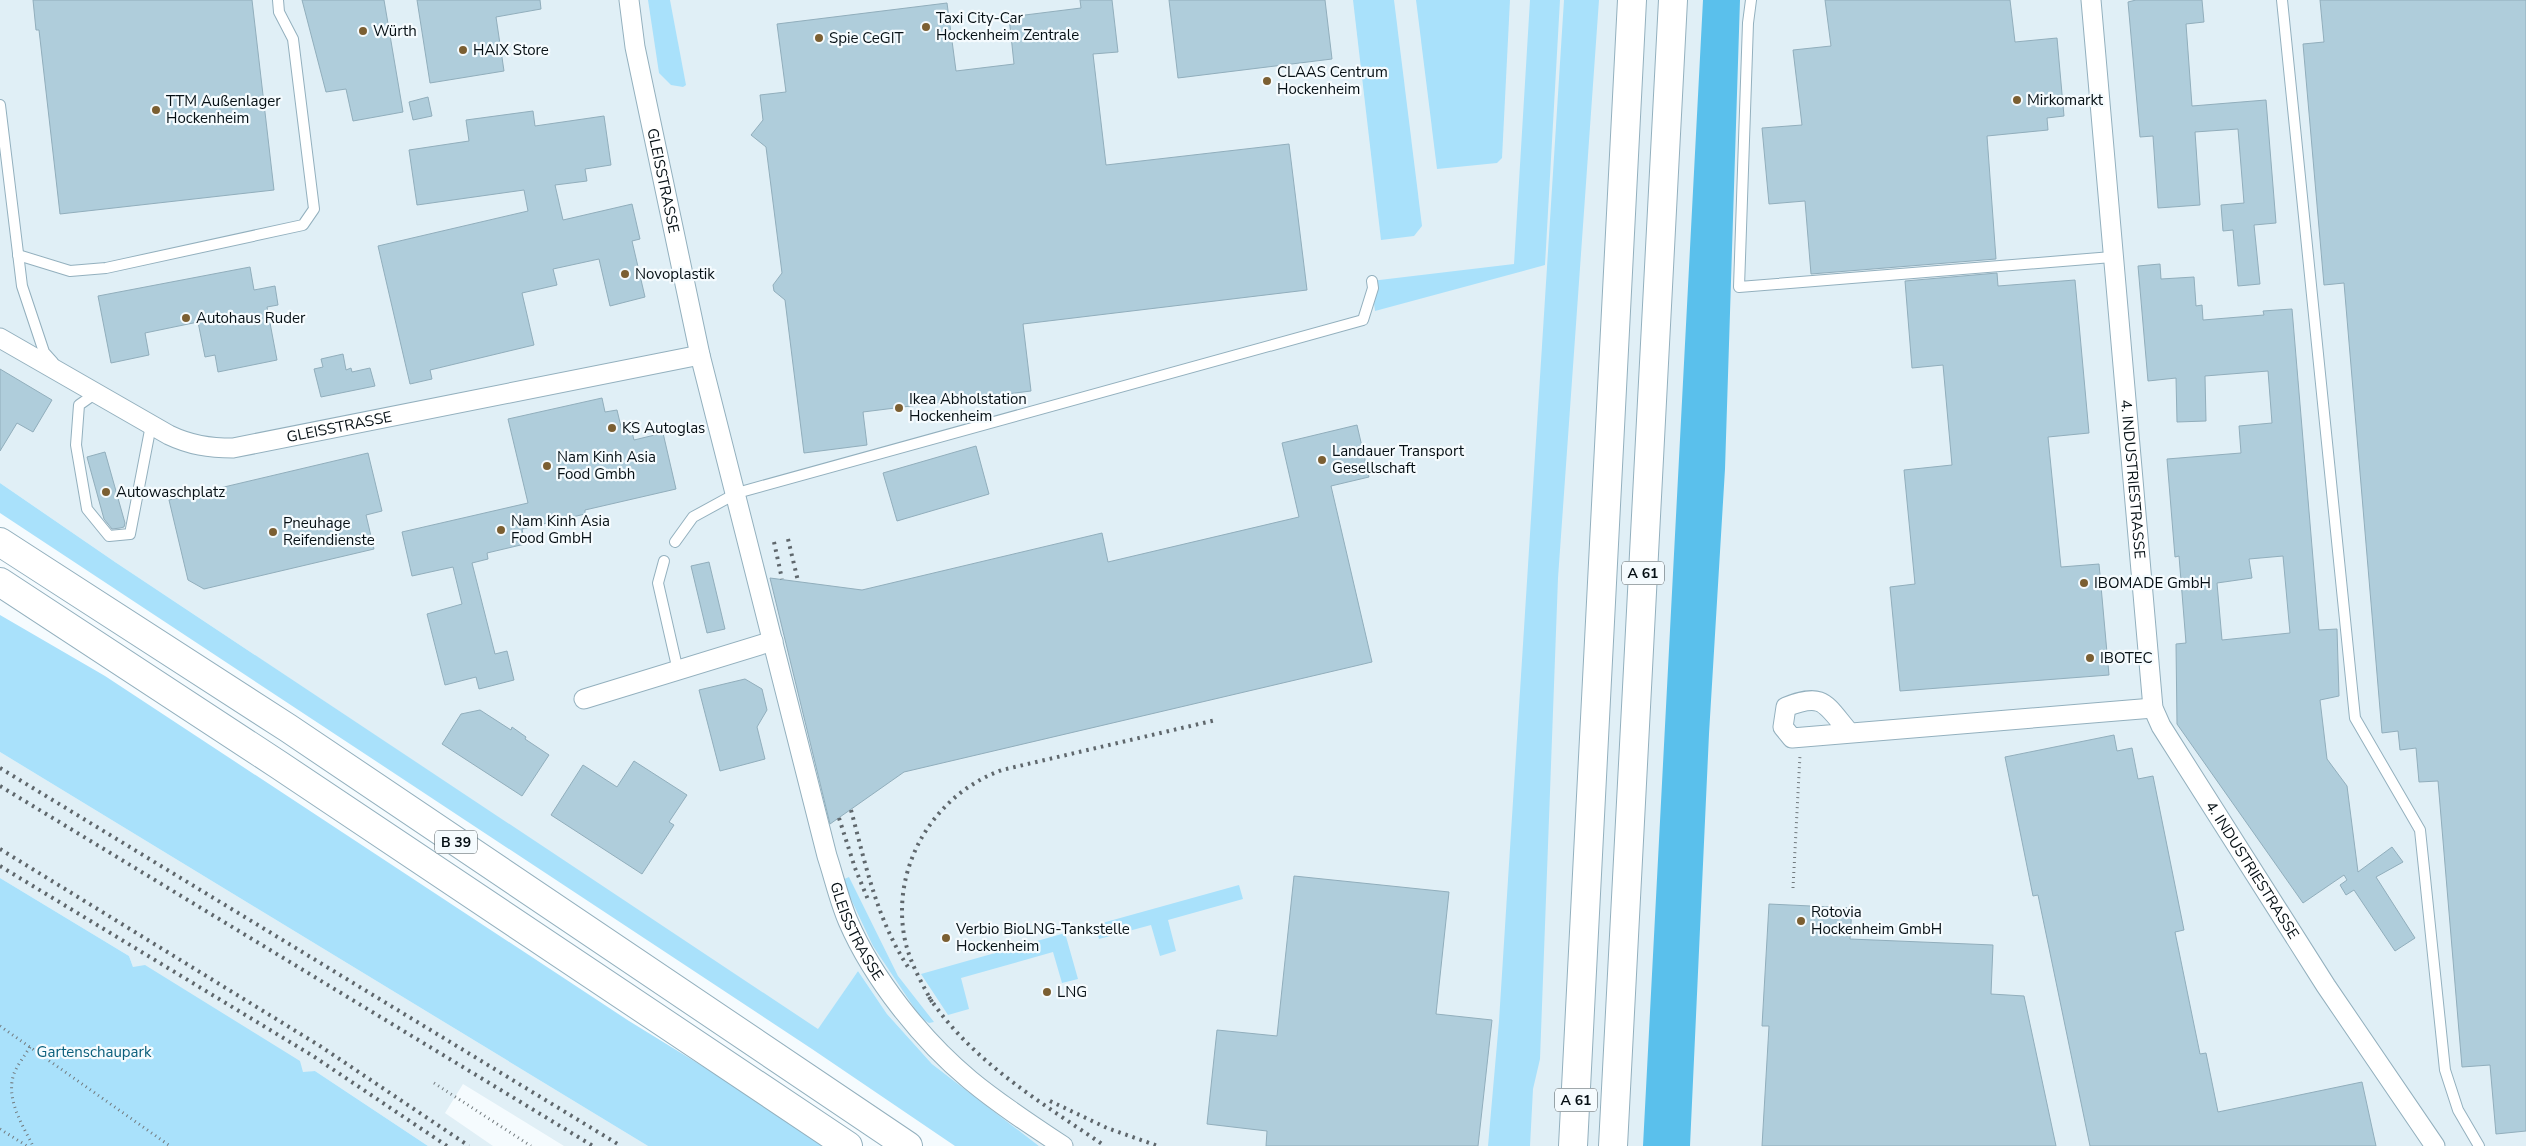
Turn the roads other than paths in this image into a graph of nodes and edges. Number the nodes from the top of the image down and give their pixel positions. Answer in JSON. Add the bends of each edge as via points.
{"nodes":[{"id":1,"x":278,"y":0,"type":"edge"},
{"id":2,"x":1632,"y":0,"type":"edge"},
{"id":3,"x":1673,"y":0,"type":"edge"},
{"id":4,"x":1751,"y":0,"type":"edge"},
{"id":5,"x":2091,"y":0,"type":"edge"},
{"id":6,"x":2282,"y":0,"type":"edge"},
{"id":7,"x":628,"y":2,"type":"edge"},
{"id":8,"x":0,"y":105,"type":"edge"},
{"id":9,"x":18,"y":255,"type":"junction"},
{"id":10,"x":2112,"y":257,"type":"junction"},
{"id":11,"x":1372,"y":281,"type":"dead end"},
{"id":12,"x":0,"y":338,"type":"edge"},
{"id":13,"x":700,"y":354,"type":"junction"},
{"id":14,"x":63,"y":374,"type":"junction"},
{"id":15,"x":96,"y":393,"type":"junction"},
{"id":16,"x":151,"y":425,"type":"junction"},
{"id":17,"x":737,"y":493,"type":"junction"},
{"id":18,"x":0,"y":542,"type":"edge"},
{"id":19,"x":675,"y":542,"type":"dead end"},
{"id":20,"x":664,"y":561,"type":"dead end"},
{"id":21,"x":0,"y":582,"type":"edge"},
{"id":22,"x":0,"y":602,"type":"edge"},
{"id":23,"x":63,"y":622,"type":"junction"},
{"id":24,"x":774,"y":642,"type":"junction"},
{"id":25,"x":678,"y":670,"type":"junction"},
{"id":26,"x":584,"y":699,"type":"dead end"},
{"id":27,"x":2153,"y":708,"type":"junction"},
{"id":28,"x":1849,"y":732,"type":"junction"},
{"id":29,"x":848,"y":1146,"type":"edge"},
{"id":30,"x":908,"y":1146,"type":"edge"},
{"id":31,"x":1063,"y":1146,"type":"edge"},
{"id":32,"x":1573,"y":1146,"type":"edge"},
{"id":33,"x":1613,"y":1146,"type":"edge"},
{"id":34,"x":2435,"y":1146,"type":"edge"},
{"id":35,"x":2479,"y":1146,"type":"edge"}],
"edges":[{"from":1,"to":9,"type":"lane","via":[[279,12],[293,39],[314,208],[303,225],[106,268],[70,271]]},
{"from":2,"to":32,"type":"highway","number":"A 61"},
{"from":3,"to":33,"type":"highway","number":"A 61"},
{"from":4,"to":10,"type":"lane","via":[[1739,287]]},
{"from":5,"to":10,"type":"street","name":"4. INDUSTRIESTRASSE"},
{"from":6,"to":35,"type":"lane","via":[[2355,718],[2420,830],[2445,1070],[2458,1110]]},
{"from":7,"to":13,"type":"street","name":"GLEISSTRASSE"},
{"from":8,"to":9,"type":"lane"},
{"from":9,"to":14,"type":"lane","via":[[22,286],[44,352]]},
{"from":10,"to":27,"type":"street","name":"4. INDUSTRIESTRASSE"},
{"from":11,"to":17,"type":"lane","via":[[1373,288],[1363,320]]},
{"from":12,"to":14,"type":"street","name":"GLEISSTRASSE"},
{"from":13,"to":16,"type":"street","name":"GLEISSTRASSE","via":[[233,448],[207,448],[186,443]]},
{"from":13,"to":17,"type":"street","name":"GLEISSTRASSE"},
{"from":14,"to":15,"type":"street","name":"GLEISSTRASSE"},
{"from":15,"to":16,"type":"street","name":"GLEISSTRASSE"},
{"from":15,"to":16,"type":"lane","via":[[79,405],[76,445],[87,508],[108,536],[130,534]]},
{"from":17,"to":19,"type":"lane","via":[[693,518]]},
{"from":17,"to":24,"type":"street","name":"GLEISSTRASSE"},
{"from":18,"to":30,"type":"highway","number":"B 39","via":[[288,728]]},
{"from":20,"to":25,"type":"lane","via":[[658,583]]},
{"from":21,"to":23,"type":"highway","number":"B 39"},
{"from":22,"to":23,"type":"highway","number":"B 39"},
{"from":23,"to":29,"type":"highway","number":"B 39"},
{"from":24,"to":25,"type":"street"},
{"from":24,"to":31,"type":"street","name":"GLEISSTRASSE","via":[[827,856],[848,921],[876,972],[927,1037],[970,1080]]},
{"from":25,"to":26,"type":"street"},
{"from":27,"to":28,"type":"street"},
{"from":27,"to":34,"type":"street","name":"4. INDUSTRIESTRASSE","via":[[2161,726],[2326,986]]},
{"from":28,"to":28,"type":"street","via":[[1792,738],[1783,727],[1786,707],[1808,698],[1824,703]]}]}
